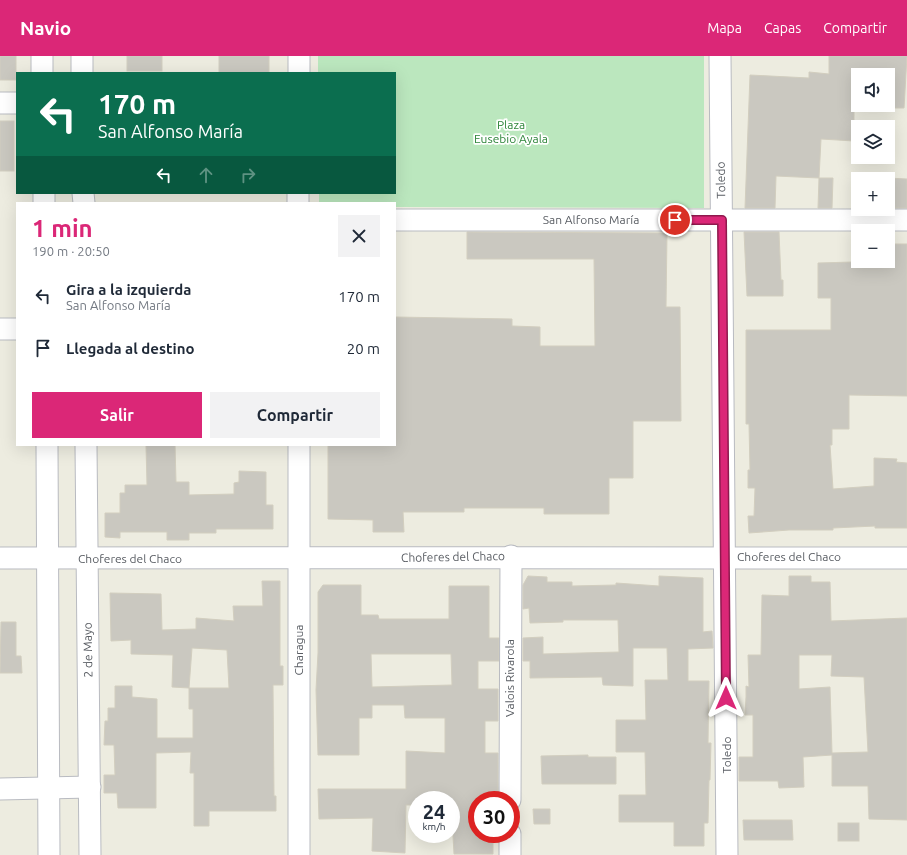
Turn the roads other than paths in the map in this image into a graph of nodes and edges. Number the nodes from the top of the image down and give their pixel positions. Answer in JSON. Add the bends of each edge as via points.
{"nodes":[{"id":1,"x":42,"y":56,"type":"edge"},
{"id":2,"x":82,"y":56,"type":"edge"},
{"id":3,"x":299,"y":56,"type":"edge"},
{"id":4,"x":720,"y":56,"type":"edge"},
{"id":5,"x":42,"y":72,"type":"edge"},
{"id":6,"x":82,"y":72,"type":"edge"},
{"id":7,"x":298,"y":72,"type":"edge"},
{"id":8,"x":0,"y":103,"type":"edge"},
{"id":9,"x":16,"y":103,"type":"edge"},
{"id":10,"x":396,"y":220,"type":"edge"},
{"id":11,"x":722,"y":220,"type":"junction"},
{"id":12,"x":907,"y":220,"type":"edge"},
{"id":13,"x":16,"y":328,"type":"edge"},
{"id":14,"x":0,"y":329,"type":"edge"},
{"id":15,"x":47,"y":446,"type":"edge"},
{"id":16,"x":86,"y":446,"type":"edge"},
{"id":17,"x":299,"y":446,"type":"edge"},
{"id":18,"x":510,"y":556,"type":"junction"},
{"id":19,"x":725,"y":556,"type":"junction"},
{"id":20,"x":0,"y":558,"type":"edge"},
{"id":21,"x":48,"y":558,"type":"junction"},
{"id":22,"x":907,"y":558,"type":"edge"},
{"id":23,"x":87,"y":559,"type":"junction"},
{"id":24,"x":299,"y":559,"type":"junction"},
{"id":25,"x":90,"y":787,"type":"junction"},
{"id":26,"x":0,"y":789,"type":"edge"},
{"id":27,"x":48,"y":789,"type":"junction"},
{"id":28,"x":510,"y":791,"type":"edge"},
{"id":29,"x":510,"y":843,"type":"edge"},
{"id":30,"x":48,"y":855,"type":"edge"},
{"id":31,"x":90,"y":855,"type":"edge"},
{"id":32,"x":299,"y":855,"type":"edge"},
{"id":33,"x":510,"y":855,"type":"edge"},
{"id":34,"x":727,"y":855,"type":"edge"}],
"edges":[{"from":1,"to":5,"type":"street"},
{"from":2,"to":6,"type":"street"},
{"from":3,"to":7,"type":"street"},
{"from":4,"to":11,"type":"street","name":"Toledo"},
{"from":8,"to":9,"type":"street"},
{"from":10,"to":11,"type":"street","name":"San Alfonso María"},
{"from":11,"to":12,"type":"street","name":"San Alfonso María"},
{"from":11,"to":19,"type":"street","name":"Toledo"},
{"from":13,"to":14,"type":"street"},
{"from":15,"to":21,"type":"street"},
{"from":16,"to":23,"type":"street","name":"2 de Mayo"},
{"from":17,"to":24,"type":"street","name":"Charagua"},
{"from":18,"to":19,"type":"street","name":"Choferes del Chaco"},
{"from":18,"to":24,"type":"street","name":"Choferes del Chaco"},
{"from":18,"to":28,"type":"street","name":"Valois Rivarola"},
{"from":19,"to":22,"type":"street","name":"Choferes del Chaco"},
{"from":19,"to":34,"type":"street","name":"Toledo"},
{"from":20,"to":21,"type":"street","name":"Choferes del Chaco"},
{"from":21,"to":23,"type":"street","name":"Choferes del Chaco"},
{"from":21,"to":27,"type":"street"},
{"from":23,"to":24,"type":"street","name":"Choferes del Chaco"},
{"from":23,"to":25,"type":"street","name":"2 de Mayo"},
{"from":24,"to":32,"type":"street","name":"Charagua"},
{"from":25,"to":27,"type":"street"},
{"from":25,"to":31,"type":"street","name":"2 de Mayo"},
{"from":26,"to":27,"type":"street"},
{"from":27,"to":30,"type":"street"},
{"from":29,"to":33,"type":"street"}]}
